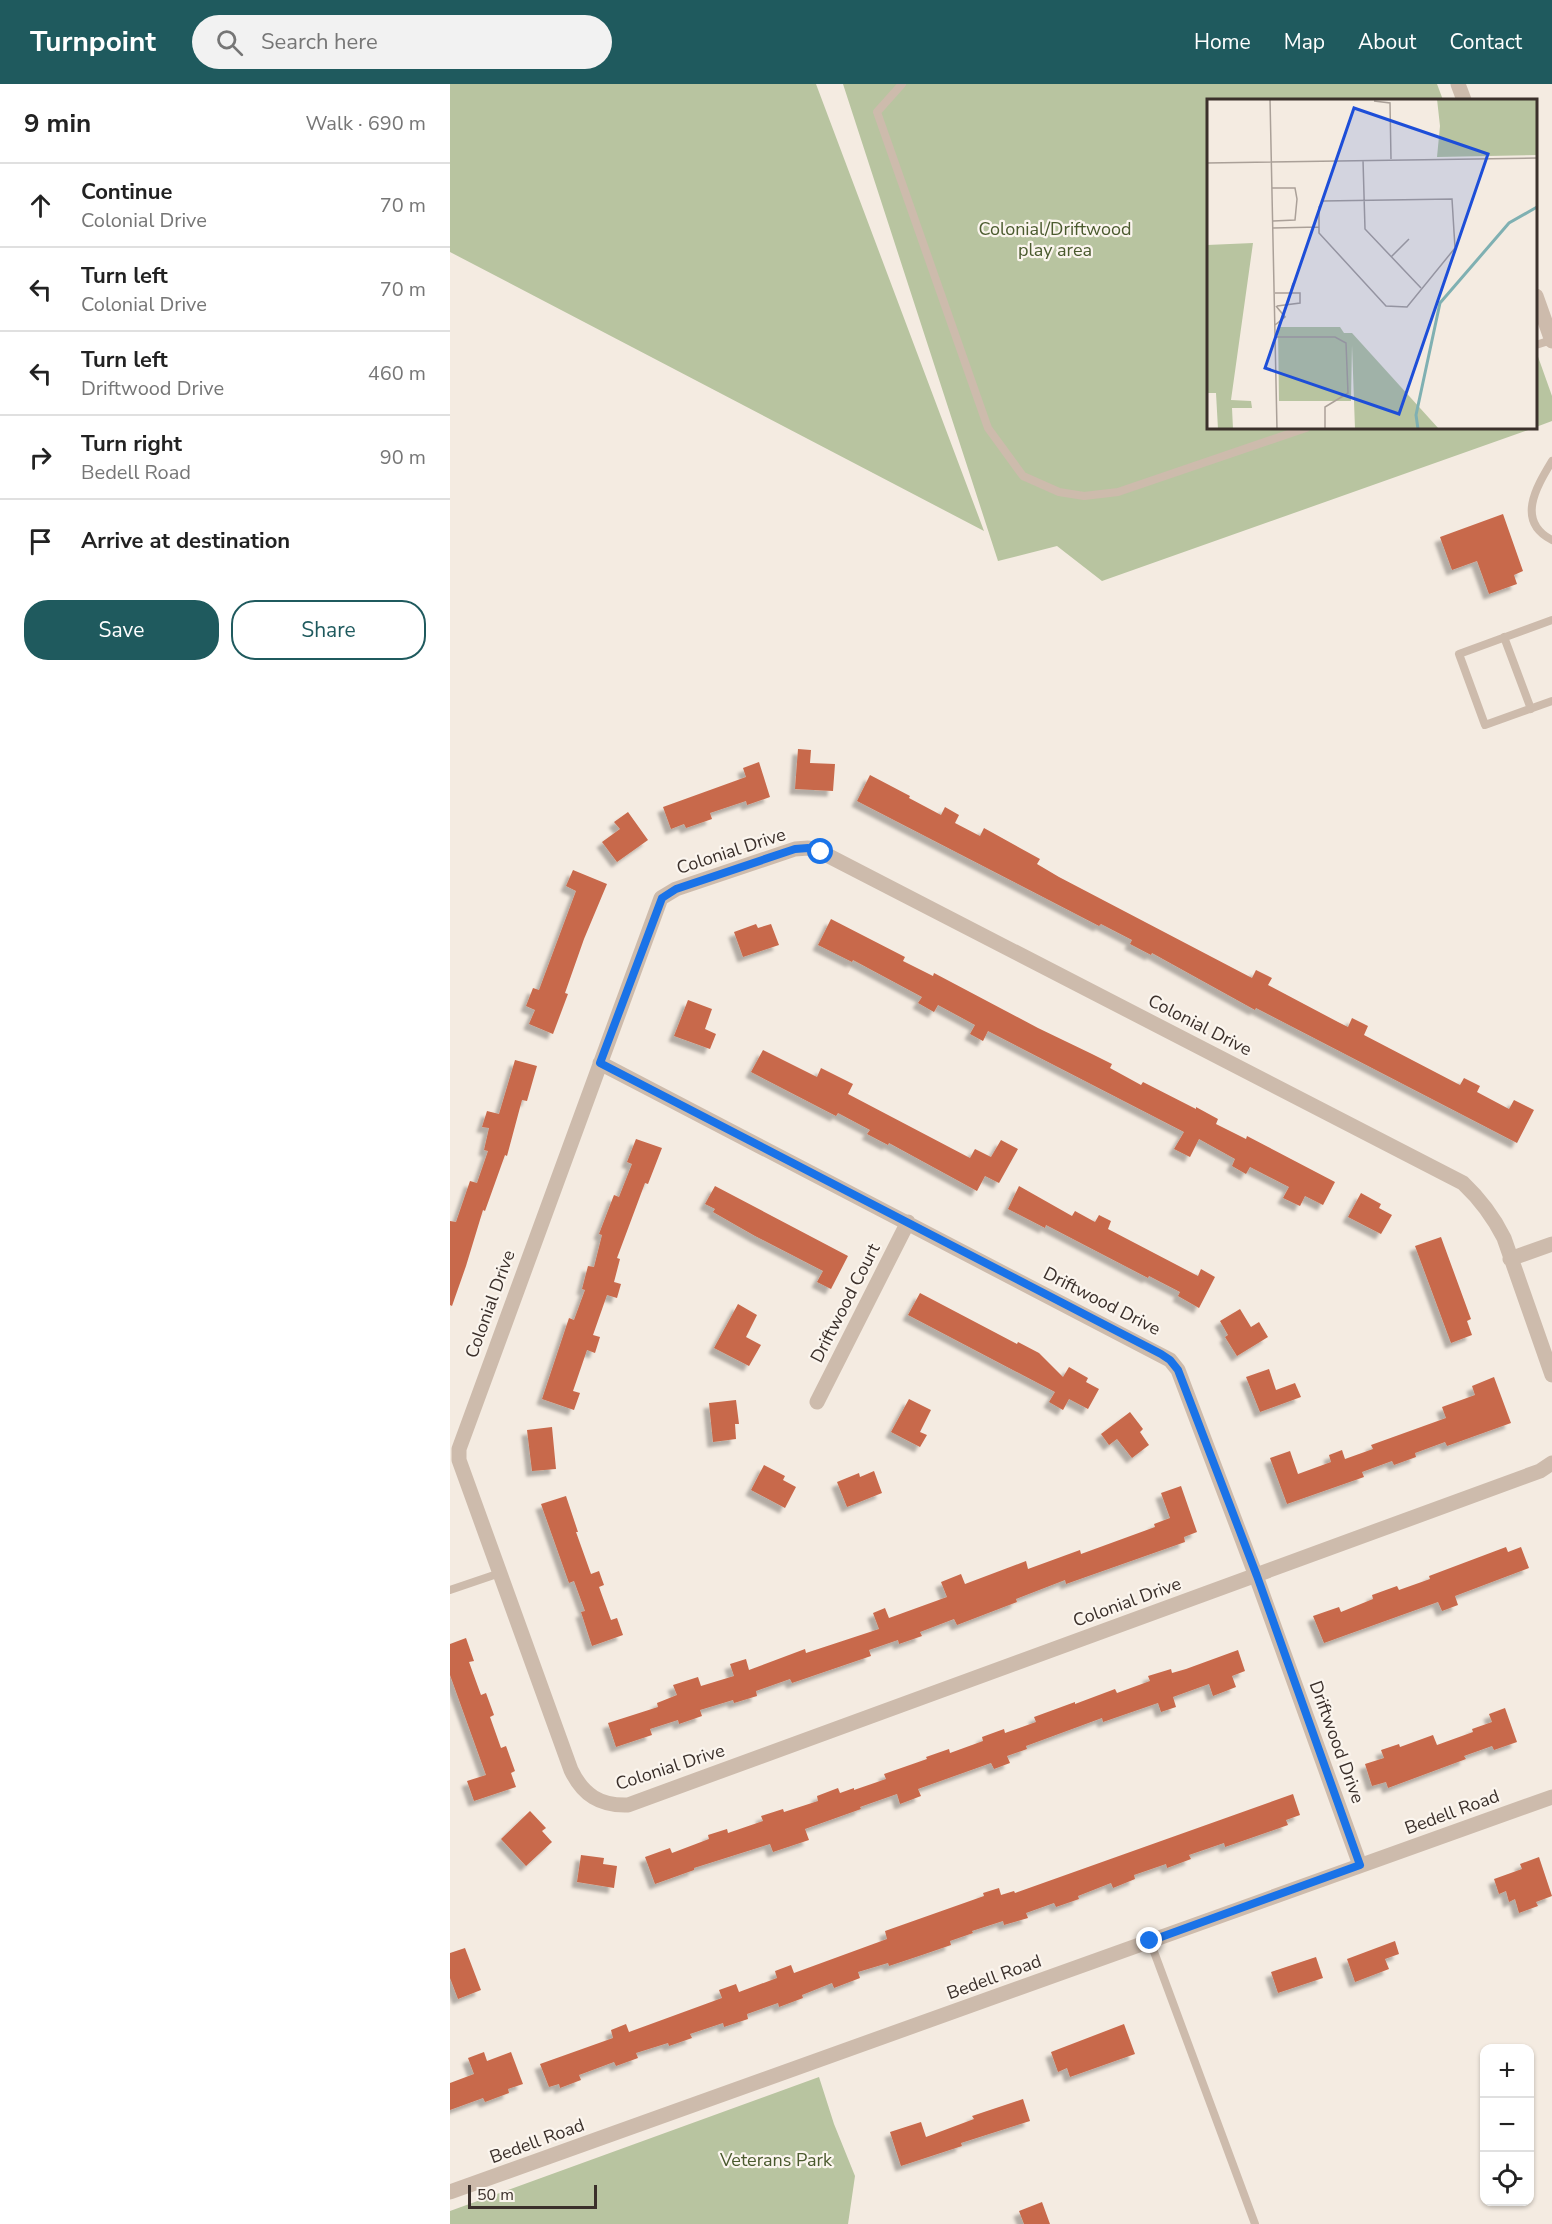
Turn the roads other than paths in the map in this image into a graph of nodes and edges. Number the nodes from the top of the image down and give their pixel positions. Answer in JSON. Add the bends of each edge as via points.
{"nodes":[{"id":1,"x":902,"y":84,"type":"edge"},
{"id":2,"x":1458,"y":84,"type":"edge"},
{"id":3,"x":1464,"y":99,"type":"edge"},
{"id":4,"x":1537,"y":299,"type":"edge"},
{"id":5,"x":1552,"y":340,"type":"edge"},
{"id":6,"x":1537,"y":345,"type":"edge"},
{"id":7,"x":1303,"y":429,"type":"edge"},
{"id":8,"x":1552,"y":461,"type":"edge"},
{"id":9,"x":1552,"y":540,"type":"edge"},
{"id":10,"x":1551,"y":623,"type":"edge"},
{"id":11,"x":1504,"y":637,"type":"junction"},
{"id":12,"x":1552,"y":701,"type":"edge"},
{"id":13,"x":1531,"y":709,"type":"junction"},
{"id":14,"x":600,"y":1063,"type":"junction"},
{"id":15,"x":908,"y":1222,"type":"junction"},
{"id":16,"x":1552,"y":1244,"type":"edge"},
{"id":17,"x":1510,"y":1259,"type":"junction"},
{"id":18,"x":1552,"y":1375,"type":"edge"},
{"id":19,"x":817,"y":1402,"type":"dead end"},
{"id":20,"x":1552,"y":1463,"type":"edge"},
{"id":21,"x":500,"y":1573,"type":"junction"},
{"id":22,"x":1257,"y":1576,"type":"junction"},
{"id":23,"x":450,"y":1590,"type":"edge"},
{"id":24,"x":1552,"y":1797,"type":"edge"},
{"id":25,"x":1360,"y":1865,"type":"junction"},
{"id":26,"x":1150,"y":1941,"type":"junction"},
{"id":27,"x":450,"y":2192,"type":"edge"},
{"id":28,"x":1255,"y":2224,"type":"edge"}],
"edges":[{"from":1,"to":7,"type":"lane","via":[[877,112],[988,428],[1023,476],[1059,492],[1084,496],[1118,492]]},
{"from":2,"to":3,"type":"street"},
{"from":4,"to":5,"type":"street"},
{"from":5,"to":6,"type":"lane"},
{"from":8,"to":9,"type":"lane","via":[[1531,504],[1539,529]]},
{"from":10,"to":11,"type":"lane"},
{"from":11,"to":13,"type":"lane"},
{"from":11,"to":13,"type":"lane","via":[[1459,654],[1485,725]]},
{"from":12,"to":13,"type":"lane"},
{"from":14,"to":15,"type":"street","name":"Driftwood Drive"},
{"from":14,"to":17,"type":"street","name":"Colonial Drive","via":[[662,898],[686,885],[808,848],[1463,1183],[1494,1219]]},
{"from":14,"to":21,"type":"street","name":"Colonial Drive","via":[[459,1449],[459,1460]]},
{"from":15,"to":19,"type":"street","name":"Driftwood Court"},
{"from":15,"to":22,"type":"street","name":"Driftwood Drive","via":[[1170,1360],[1178,1370]]},
{"from":16,"to":17,"type":"street"},
{"from":17,"to":18,"type":"street","name":"Colonial Drive"},
{"from":20,"to":22,"type":"street","name":"Colonial Drive","via":[[1540,1471]]},
{"from":21,"to":22,"type":"street","name":"Colonial Drive","via":[[578,1784],[588,1795],[615,1806],[628,1805]]},
{"from":21,"to":23,"type":"lane"},
{"from":22,"to":25,"type":"street","name":"Driftwood Drive"},
{"from":24,"to":25,"type":"street","name":"Bedell Road"},
{"from":25,"to":26,"type":"street","name":"Bedell Road"},
{"from":26,"to":27,"type":"street","name":"Bedell Road"},
{"from":26,"to":28,"type":"lane"}]}
